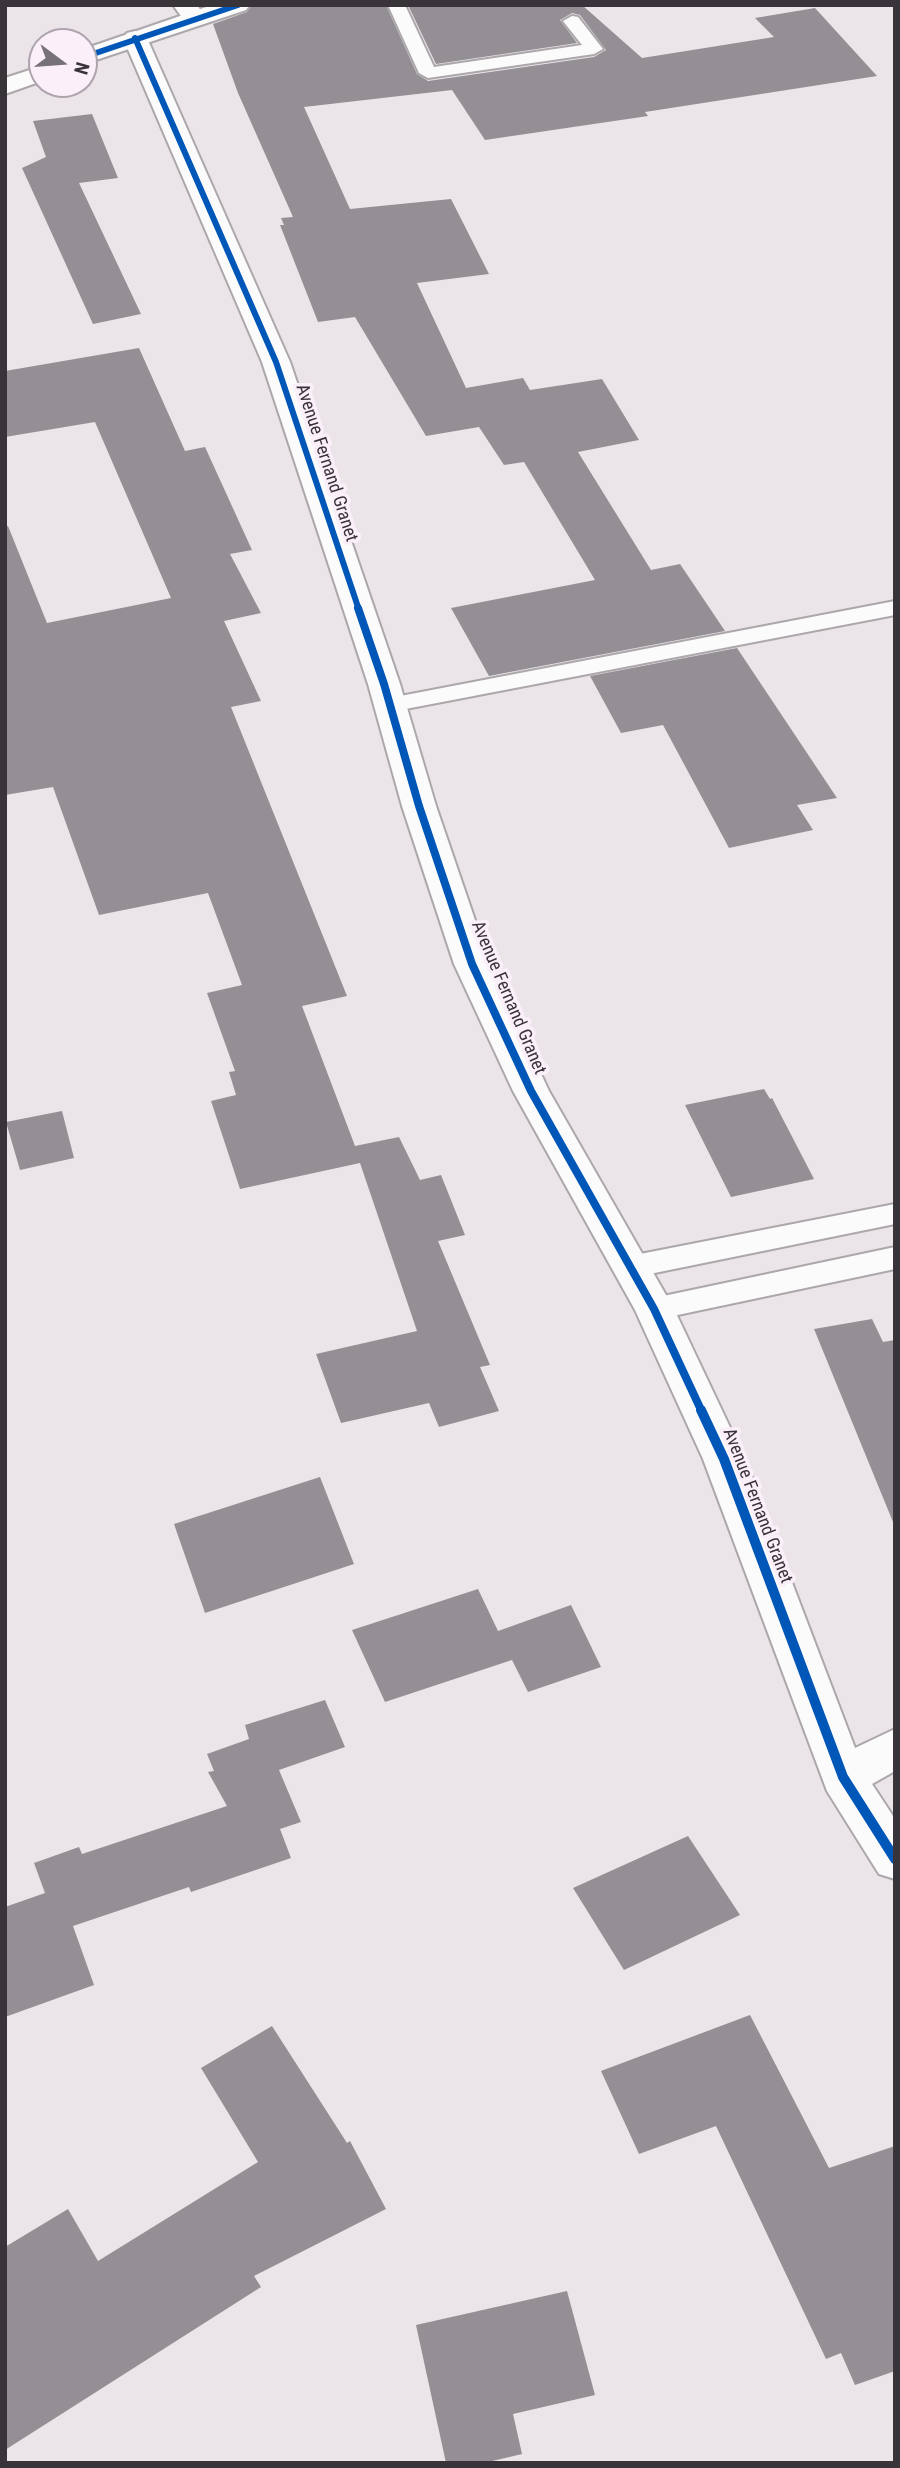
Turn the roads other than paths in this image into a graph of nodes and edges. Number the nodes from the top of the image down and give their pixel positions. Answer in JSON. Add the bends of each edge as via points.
{"nodes":[{"id":1,"x":238,"y":5,"type":"edge"},
{"id":2,"x":396,"y":5,"type":"edge"},
{"id":3,"x":190,"y":12,"type":"edge"},
{"id":4,"x":572,"y":21,"type":"dead end"},
{"id":5,"x":135,"y":38,"type":"junction"},
{"id":6,"x":98,"y":52,"type":"edge"},
{"id":7,"x":28,"y":78,"type":"edge"},
{"id":8,"x":5,"y":87,"type":"edge"},
{"id":9,"x":895,"y":608,"type":"edge"},
{"id":10,"x":390,"y":705,"type":"junction"},
{"id":11,"x":895,"y":1214,"type":"edge"},
{"id":12,"x":895,"y":1258,"type":"edge"},
{"id":13,"x":630,"y":1267,"type":"junction"},
{"id":14,"x":654,"y":1308,"type":"junction"},
{"id":15,"x":895,"y":1748,"type":"edge"},
{"id":16,"x":844,"y":1777,"type":"junction"},
{"id":17,"x":895,"y":1859,"type":"edge"}],
"edges":[{"from":1,"to":3,"type":"street"},
{"from":2,"to":4,"type":"lane","via":[[428,73],[594,49]]},
{"from":3,"to":5,"type":"street"},
{"from":5,"to":6,"type":"street"},
{"from":5,"to":10,"type":"street","name":"Avenue Fernand Granet","via":[[276,362]]},
{"from":7,"to":8,"type":"street"},
{"from":9,"to":10,"type":"lane"},
{"from":10,"to":13,"type":"street","name":"Avenue Fernand Granet","via":[[472,964],[531,1091]]},
{"from":11,"to":13,"type":"lane"},
{"from":12,"to":14,"type":"lane"},
{"from":13,"to":14,"type":"street","name":"Avenue Fernand Granet"},
{"from":14,"to":16,"type":"street","name":"Avenue Fernand Granet","via":[[724,1459]]},
{"from":15,"to":16,"type":"street"},
{"from":16,"to":17,"type":"street","name":"Avenue Fernand Granet"}]}
